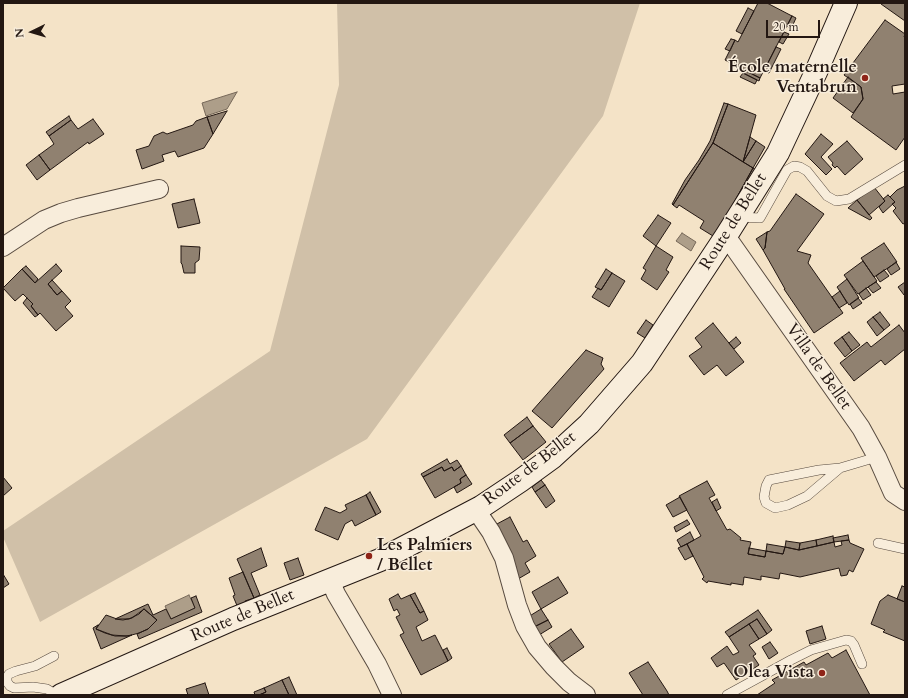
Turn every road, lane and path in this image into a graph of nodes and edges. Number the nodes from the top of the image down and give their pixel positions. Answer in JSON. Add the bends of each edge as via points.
{"nodes":[{"id":1,"x":846,"y":3,"type":"edge"},
{"id":2,"x":905,"y":165,"type":"edge"},
{"id":3,"x":159,"y":189,"type":"dead end"},
{"id":4,"x":737,"y":216,"type":"junction"},
{"id":5,"x":726,"y":236,"type":"junction"},
{"id":6,"x":3,"y":247,"type":"edge"},
{"id":7,"x":877,"y":457,"type":"junction"},
{"id":8,"x":840,"y":468,"type":"junction"},
{"id":9,"x":905,"y":501,"type":"edge"},
{"id":10,"x":476,"y":510,"type":"junction"},
{"id":11,"x":878,"y":543,"type":"dead end"},
{"id":12,"x":905,"y":549,"type":"edge"},
{"id":13,"x":330,"y":580,"type":"junction"},
{"id":14,"x":54,"y":656,"type":"dead end"},
{"id":15,"x":862,"y":664,"type":"dead end"},
{"id":16,"x":67,"y":694,"type":"edge"},
{"id":17,"x":392,"y":695,"type":"edge"},
{"id":18,"x":586,"y":695,"type":"edge"},
{"id":19,"x":728,"y":695,"type":"edge"}],
"edges":[{"from":1,"to":4,"type":"street","name":"Route de Bellet","via":[[778,153]]},
{"from":2,"to":4,"type":"lane","via":[[849,199],[836,201],[827,196],[807,171],[794,166],[787,170],[760,218]]},
{"from":3,"to":6,"type":"street","via":[[61,213],[44,220]]},
{"from":4,"to":5,"type":"street","name":"Route de Bellet"},
{"from":5,"to":7,"type":"street","name":"Villa de Bellet","via":[[861,428]]},
{"from":5,"to":10,"type":"street","name":"Route de Bellet","via":[[642,363],[610,401],[553,457]]},
{"from":7,"to":8,"type":"lane"},
{"from":7,"to":9,"type":"street","name":"Villa de Bellet","via":[[893,493]]},
{"from":8,"to":8,"type":"lane","via":[[769,480],[764,497],[766,503],[774,508],[788,505],[807,496]]},
{"from":10,"to":13,"type":"street","name":"Route de Bellet","via":[[380,560]]},
{"from":10,"to":18,"type":"street","via":[[504,558],[517,605],[534,642],[568,682]]},
{"from":11,"to":12,"type":"lane"},
{"from":13,"to":16,"type":"street","name":"Route de Bellet","via":[[233,619]]},
{"from":13,"to":17,"type":"street"},
{"from":14,"to":16,"type":"lane","via":[[35,666],[16,670],[9,674],[7,682],[14,688],[32,687]]},
{"from":15,"to":19,"type":"lane","via":[[854,644],[846,640],[811,650]]}]}
